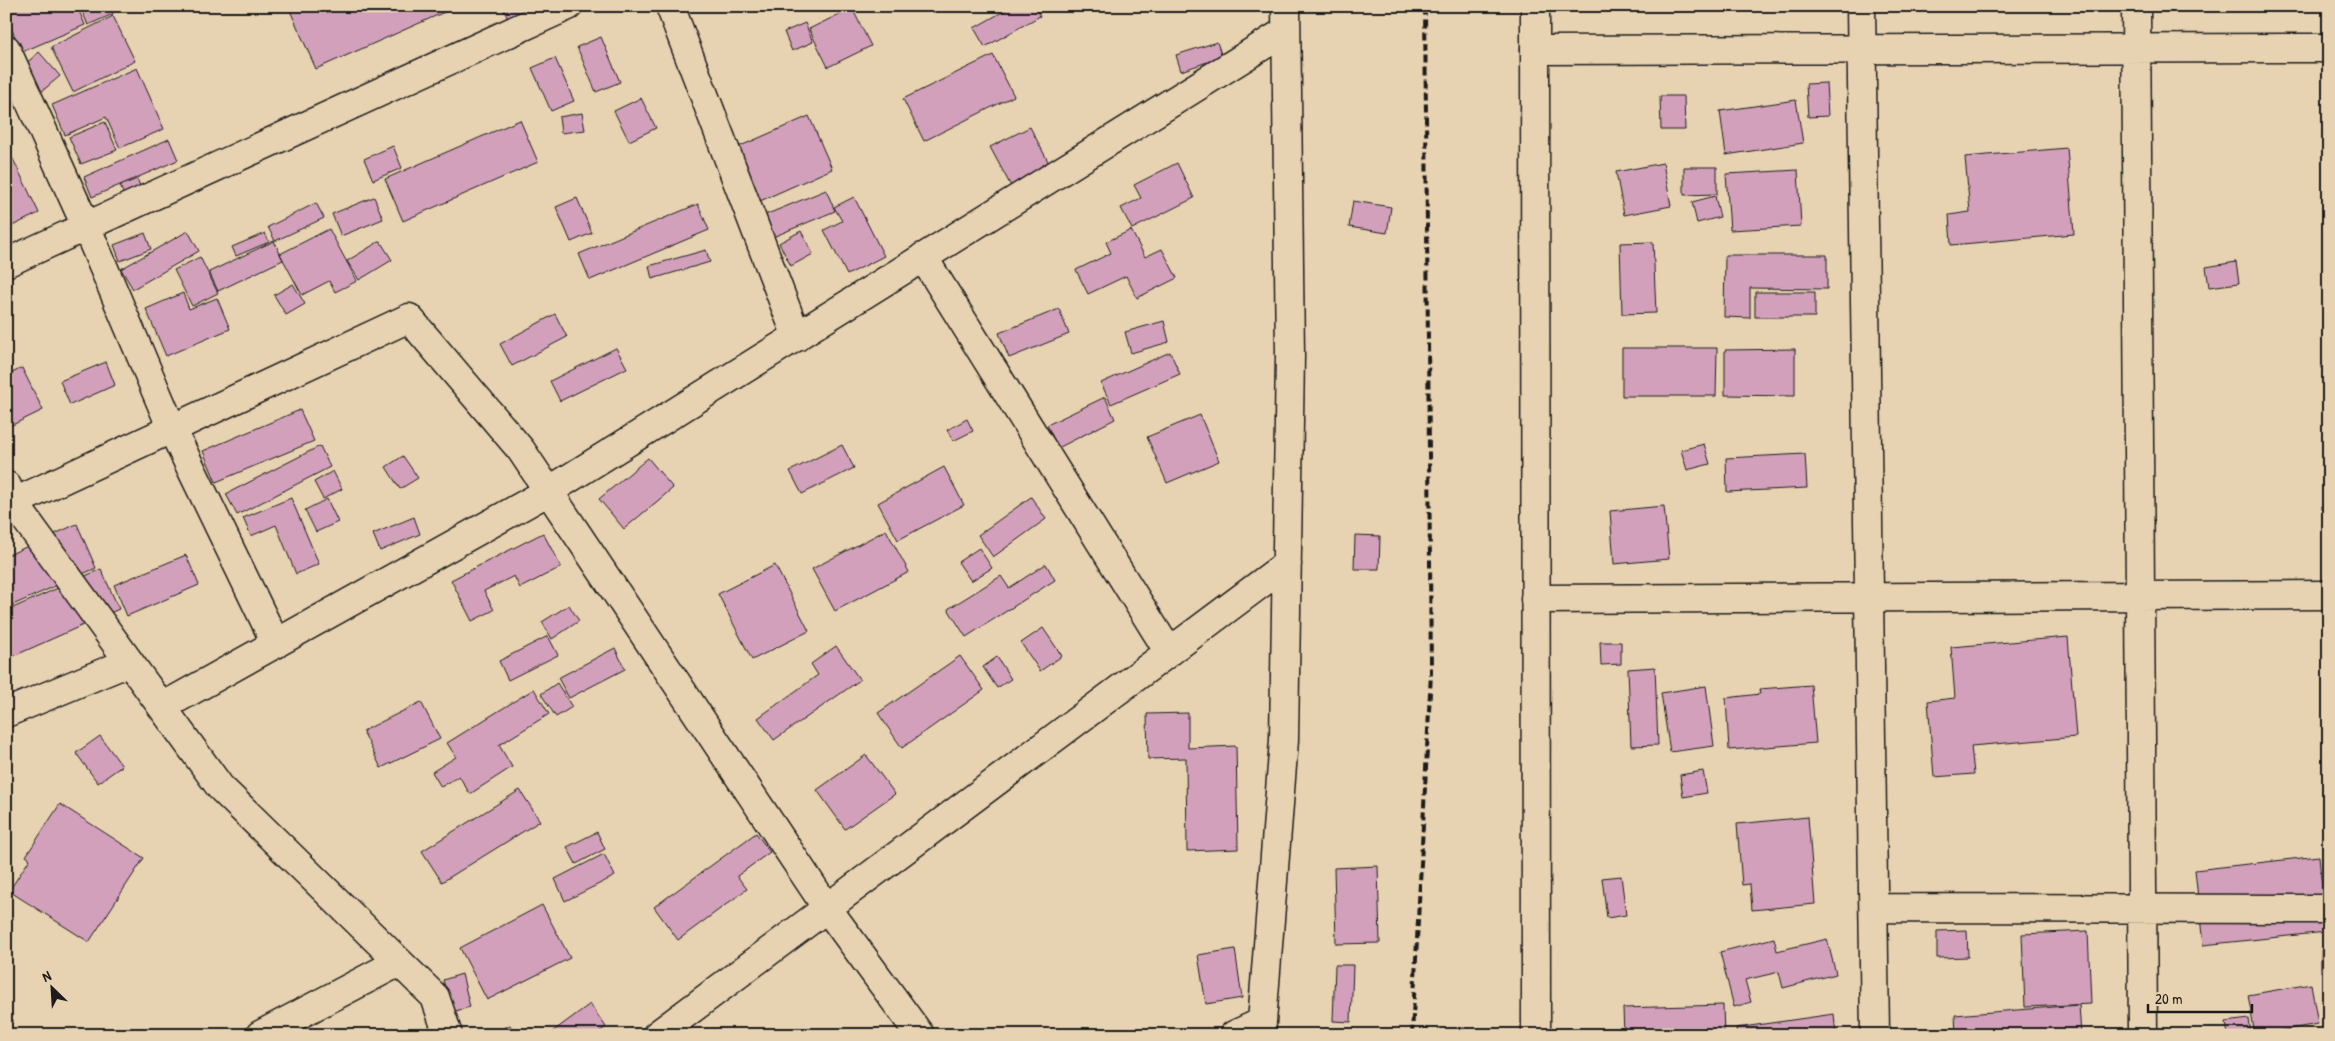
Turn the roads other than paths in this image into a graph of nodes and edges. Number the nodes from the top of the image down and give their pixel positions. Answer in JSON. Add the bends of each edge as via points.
{"nodes":[{"id":1,"x":568,"y":6,"type":"edge"},
{"id":2,"x":670,"y":6,"type":"edge"},
{"id":3,"x":1534,"y":6,"type":"edge"},
{"id":4,"x":1861,"y":6,"type":"edge"},
{"id":5,"x":2136,"y":6,"type":"edge"},
{"id":6,"x":1286,"y":18,"type":"edge"},
{"id":7,"x":2329,"y":48,"type":"edge"},
{"id":8,"x":6,"y":49,"type":"edge"},
{"id":9,"x":1862,"y":49,"type":"junction"},
{"id":10,"x":2137,"y":49,"type":"junction"},
{"id":11,"x":1534,"y":50,"type":"junction"},
{"id":12,"x":86,"y":226,"type":"junction"},
{"id":13,"x":924,"y":257,"type":"junction"},
{"id":14,"x":6,"y":263,"type":"edge"},
{"id":15,"x":797,"y":336,"type":"junction"},
{"id":16,"x":172,"y":429,"type":"junction"},
{"id":17,"x":549,"y":491,"type":"junction"},
{"id":18,"x":9,"y":498,"type":"edge"},
{"id":19,"x":1287,"y":564,"type":"junction"},
{"id":20,"x":2329,"y":595,"type":"edge"},
{"id":21,"x":2140,"y":596,"type":"junction"},
{"id":22,"x":1870,"y":598,"type":"junction"},
{"id":23,"x":1535,"y":599,"type":"junction"},
{"id":24,"x":276,"y":644,"type":"junction"},
{"id":25,"x":1169,"y":652,"type":"junction"},
{"id":26,"x":129,"y":662,"type":"junction"},
{"id":27,"x":162,"y":707,"type":"junction"},
{"id":28,"x":6,"y":713,"type":"edge"},
{"id":29,"x":827,"y":908,"type":"junction"},
{"id":30,"x":1874,"y":908,"type":"junction"},
{"id":31,"x":2142,"y":909,"type":"junction"},
{"id":32,"x":2329,"y":909,"type":"edge"},
{"id":33,"x":399,"y":962,"type":"junction"},
{"id":34,"x":1261,"y":1028,"type":"edge"},
{"id":35,"x":260,"y":1035,"type":"edge"},
{"id":36,"x":448,"y":1035,"type":"edge"},
{"id":37,"x":657,"y":1035,"type":"edge"},
{"id":38,"x":920,"y":1035,"type":"edge"},
{"id":39,"x":1234,"y":1035,"type":"edge"},
{"id":40,"x":1536,"y":1035,"type":"edge"},
{"id":41,"x":1876,"y":1035,"type":"edge"},
{"id":42,"x":2144,"y":1035,"type":"edge"}],
"edges":[{"from":1,"to":12,"type":"street"},
{"from":2,"to":15,"type":"street"},
{"from":3,"to":11,"type":"street"},
{"from":4,"to":9,"type":"street"},
{"from":5,"to":10,"type":"street"},
{"from":6,"to":13,"type":"street"},
{"from":6,"to":19,"type":"street","via":[[1290,356]]},
{"from":7,"to":10,"type":"street"},
{"from":8,"to":12,"type":"street"},
{"from":9,"to":10,"type":"street"},
{"from":9,"to":11,"type":"street"},
{"from":9,"to":22,"type":"street"},
{"from":10,"to":21,"type":"street"},
{"from":11,"to":23,"type":"street"},
{"from":12,"to":14,"type":"street"},
{"from":12,"to":16,"type":"street"},
{"from":13,"to":15,"type":"street"},
{"from":13,"to":25,"type":"street"},
{"from":15,"to":17,"type":"street"},
{"from":16,"to":17,"type":"street","via":[[408,318],[521,450]]},
{"from":16,"to":18,"type":"street"},
{"from":16,"to":24,"type":"street"},
{"from":17,"to":24,"type":"street"},
{"from":17,"to":29,"type":"street"},
{"from":18,"to":26,"type":"street"},
{"from":19,"to":25,"type":"street"},
{"from":19,"to":34,"type":"street","via":[[1284,740]]},
{"from":20,"to":21,"type":"street"},
{"from":21,"to":22,"type":"street"},
{"from":21,"to":31,"type":"street"},
{"from":22,"to":23,"type":"street"},
{"from":22,"to":30,"type":"street"},
{"from":23,"to":40,"type":"street"},
{"from":24,"to":27,"type":"street"},
{"from":25,"to":29,"type":"street"},
{"from":26,"to":27,"type":"street"},
{"from":26,"to":28,"type":"street"},
{"from":27,"to":33,"type":"street","via":[[220,787]]},
{"from":29,"to":37,"type":"street"},
{"from":29,"to":38,"type":"street"},
{"from":30,"to":31,"type":"street"},
{"from":30,"to":41,"type":"street"},
{"from":31,"to":32,"type":"street"},
{"from":31,"to":42,"type":"street"},
{"from":33,"to":35,"type":"street"},
{"from":33,"to":36,"type":"street","via":[[435,997]]},
{"from":34,"to":39,"type":"street"}]}
